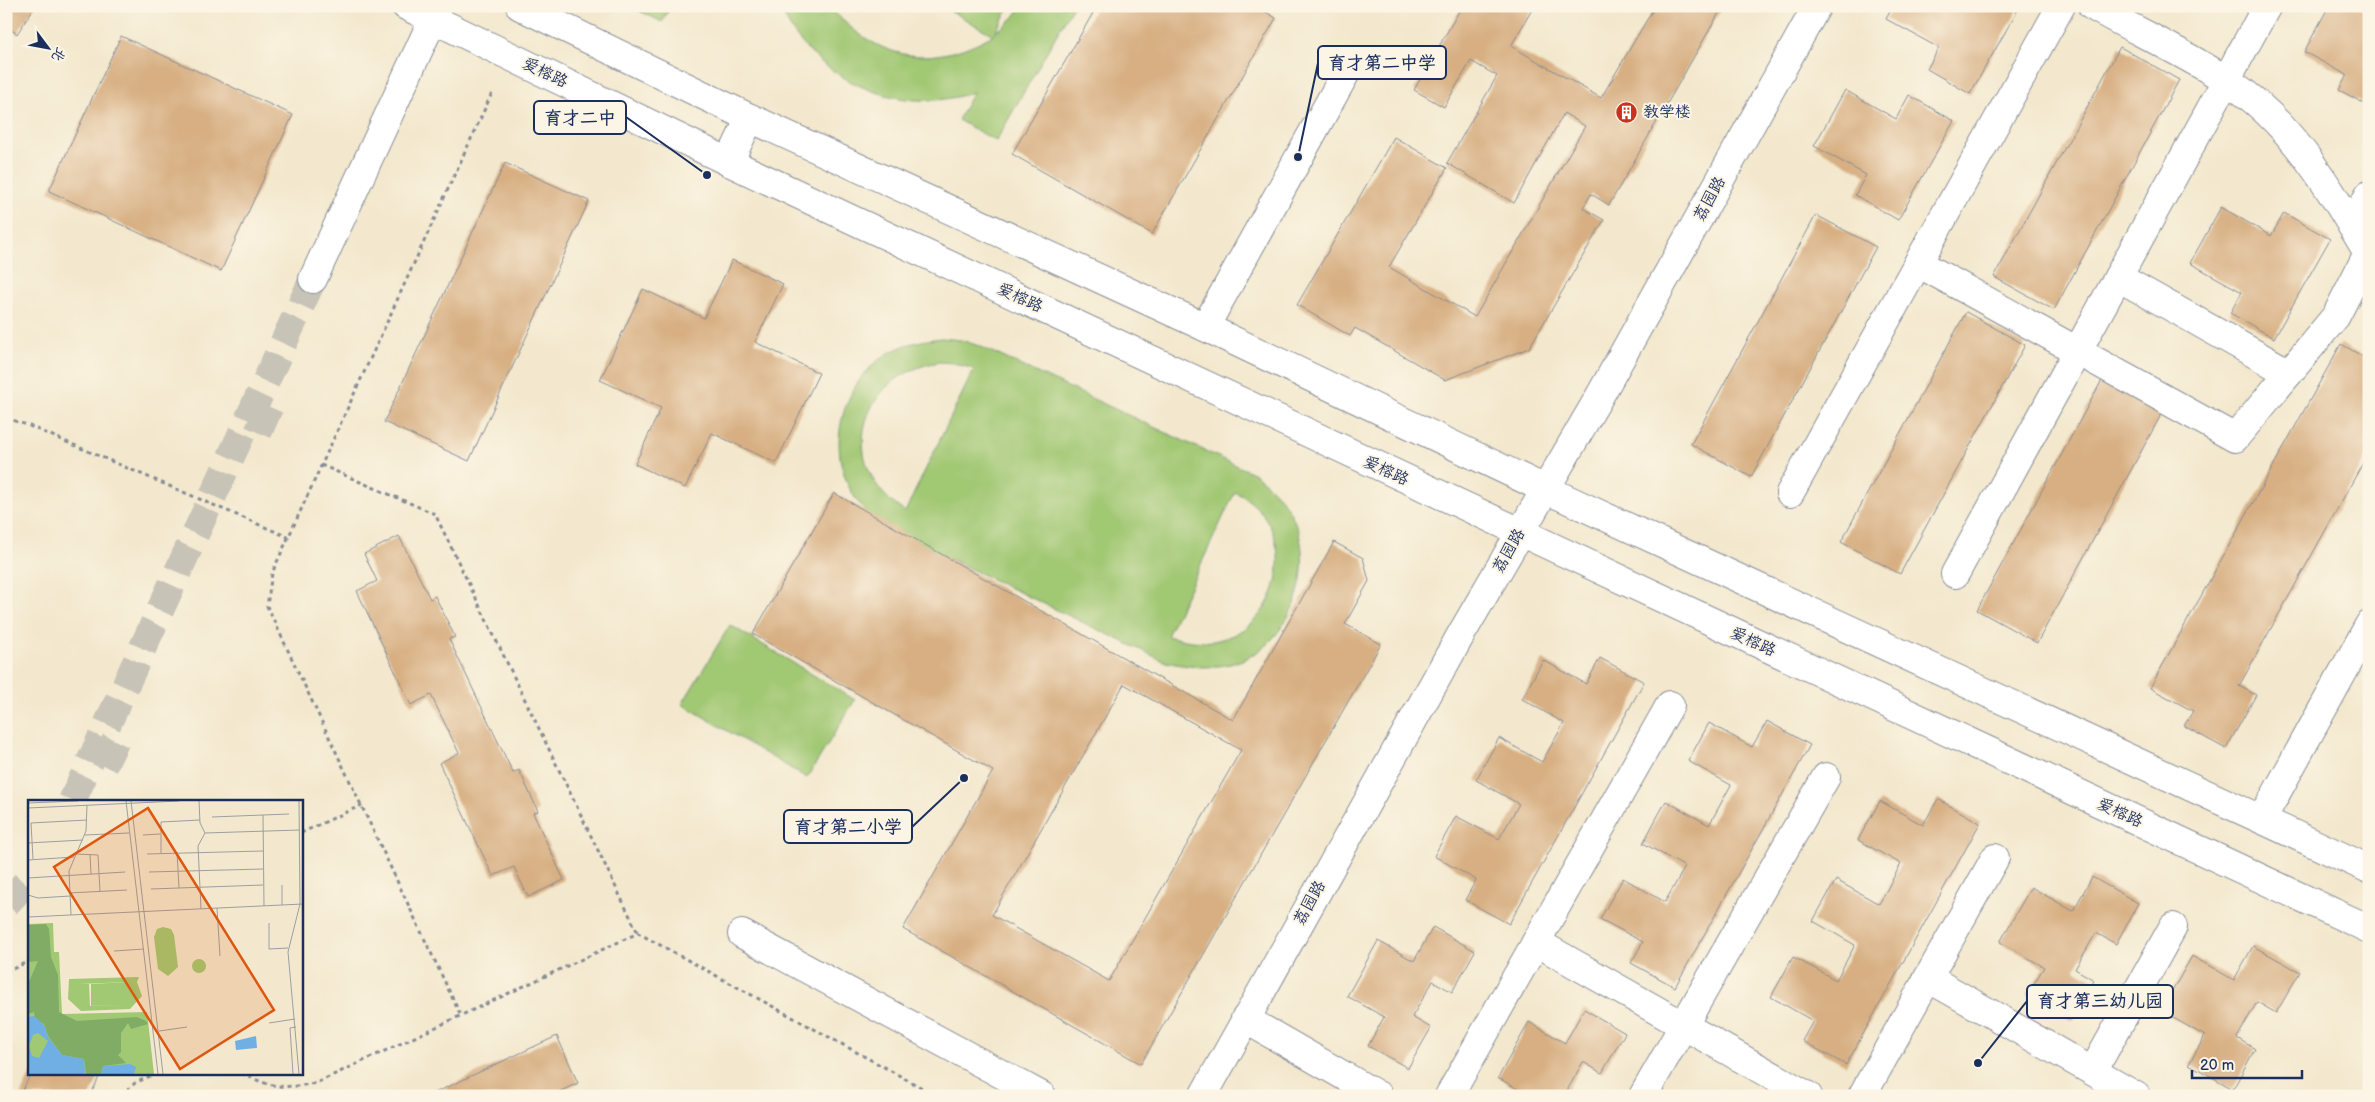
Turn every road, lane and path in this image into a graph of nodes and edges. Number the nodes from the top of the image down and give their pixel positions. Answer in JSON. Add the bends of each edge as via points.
{"nodes":[{"id":1,"x":406,"y":6,"type":"edge"},
{"id":2,"x":520,"y":6,"type":"edge"},
{"id":3,"x":643,"y":6,"type":"edge"},
{"id":4,"x":1817,"y":6,"type":"edge"},
{"id":5,"x":2061,"y":6,"type":"edge"},
{"id":6,"x":2092,"y":6,"type":"edge"},
{"id":7,"x":2267,"y":6,"type":"edge"},
{"id":8,"x":642,"y":12,"type":"dead end"},
{"id":9,"x":433,"y":19,"type":"junction"},
{"id":10,"x":1350,"y":67,"type":"dead end"},
{"id":11,"x":2227,"y":80,"type":"junction"},
{"id":12,"x":492,"y":91,"type":"dead end"},
{"id":13,"x":750,"y":118,"type":"junction"},
{"id":14,"x":729,"y":162,"type":"junction"},
{"id":15,"x":2369,"y":195,"type":"edge"},
{"id":16,"x":2352,"y":226,"type":"junction"},
{"id":17,"x":2368,"y":254,"type":"edge"},
{"id":18,"x":1918,"y":263,"type":"junction"},
{"id":19,"x":2118,"y":277,"type":"junction"},
{"id":20,"x":314,"y":279,"type":"tunnel mouth"},
{"id":21,"x":1205,"y":327,"type":"junction"},
{"id":22,"x":2078,"y":351,"type":"junction"},
{"id":23,"x":2289,"y":372,"type":"junction"},
{"id":24,"x":6,"y":418,"type":"edge"},
{"id":25,"x":321,"y":464,"type":"junction"},
{"id":26,"x":1545,"y":489,"type":"junction"},
{"id":27,"x":1790,"y":494,"type":"dead end"},
{"id":28,"x":1520,"y":532,"type":"junction"},
{"id":29,"x":288,"y":537,"type":"junction"},
{"id":30,"x":1955,"y":574,"type":"dead end"},
{"id":31,"x":2369,"y":625,"type":"edge"},
{"id":32,"x":1670,"y":705,"type":"dead end"},
{"id":33,"x":1826,"y":777,"type":"dead end"},
{"id":34,"x":362,"y":805,"type":"junction"},
{"id":35,"x":2262,"y":819,"type":"junction"},
{"id":36,"x":302,"y":833,"type":"edge"},
{"id":37,"x":1995,"y":858,"type":"dead end"},
{"id":38,"x":2369,"y":869,"type":"edge"},
{"id":39,"x":2173,"y":927,"type":"dead end"},
{"id":40,"x":2369,"y":929,"type":"edge"},
{"id":41,"x":638,"y":933,"type":"junction"},
{"id":42,"x":742,"y":934,"type":"dead end"},
{"id":43,"x":1536,"y":942,"type":"junction"},
{"id":44,"x":28,"y":961,"type":"edge"},
{"id":45,"x":6,"y":972,"type":"edge"},
{"id":46,"x":1928,"y":978,"type":"junction"},
{"id":47,"x":460,"y":1014,"type":"junction"},
{"id":48,"x":1245,"y":1019,"type":"junction"},
{"id":49,"x":1684,"y":1025,"type":"junction"},
{"id":50,"x":2093,"y":1071,"type":"junction"},
{"id":51,"x":155,"y":1074,"type":"edge"},
{"id":52,"x":243,"y":1074,"type":"edge"},
{"id":53,"x":121,"y":1096,"type":"edge"},
{"id":54,"x":936,"y":1096,"type":"edge"},
{"id":55,"x":1042,"y":1096,"type":"edge"},
{"id":56,"x":1203,"y":1096,"type":"edge"},
{"id":57,"x":1379,"y":1096,"type":"edge"},
{"id":58,"x":1449,"y":1096,"type":"edge"},
{"id":59,"x":1643,"y":1096,"type":"edge"},
{"id":60,"x":1808,"y":1096,"type":"edge"},
{"id":61,"x":1862,"y":1096,"type":"edge"},
{"id":62,"x":2136,"y":1096,"type":"edge"}],
"edges":[{"from":1,"to":9,"type":"street","name":"爱榕路"},
{"from":2,"to":13,"type":"street"},
{"from":3,"to":8,"type":"path"},
{"from":4,"to":26,"type":"street","name":"荔园路"},
{"from":5,"to":18,"type":"street"},
{"from":6,"to":11,"type":"street"},
{"from":7,"to":11,"type":"street"},
{"from":9,"to":14,"type":"street","name":"爱榕路"},
{"from":9,"to":20,"type":"street"},
{"from":10,"to":21,"type":"street"},
{"from":11,"to":16,"type":"street","via":[[2297,144]]},
{"from":11,"to":19,"type":"street"},
{"from":12,"to":25,"type":"path"},
{"from":13,"to":14,"type":"street"},
{"from":13,"to":21,"type":"street"},
{"from":14,"to":28,"type":"street","name":"爱榕路"},
{"from":15,"to":16,"type":"street"},
{"from":16,"to":17,"type":"street"},
{"from":17,"to":23,"type":"street","via":[[2336,316]]},
{"from":18,"to":22,"type":"street"},
{"from":18,"to":27,"type":"street"},
{"from":19,"to":22,"type":"street"},
{"from":19,"to":23,"type":"street"},
{"from":21,"to":26,"type":"street"},
{"from":22,"to":23,"type":"street","via":[[2235,438]]},
{"from":22,"to":30,"type":"street"},
{"from":24,"to":29,"type":"path"},
{"from":25,"to":29,"type":"path"},
{"from":25,"to":41,"type":"path","via":[[435,514]]},
{"from":26,"to":28,"type":"street","name":"荔园路"},
{"from":26,"to":35,"type":"street"},
{"from":28,"to":40,"type":"street","name":"爱榕路"},
{"from":28,"to":48,"type":"street","name":"荔园路"},
{"from":29,"to":34,"type":"path","via":[[272,573],[267,606]]},
{"from":31,"to":35,"type":"street"},
{"from":32,"to":43,"type":"street"},
{"from":33,"to":49,"type":"street"},
{"from":34,"to":36,"type":"path"},
{"from":34,"to":47,"type":"path"},
{"from":35,"to":38,"type":"street"},
{"from":37,"to":46,"type":"street"},
{"from":39,"to":50,"type":"street"},
{"from":41,"to":47,"type":"path"},
{"from":41,"to":54,"type":"path"},
{"from":42,"to":55,"type":"street"},
{"from":43,"to":49,"type":"street"},
{"from":43,"to":58,"type":"street"},
{"from":44,"to":45,"type":"path"},
{"from":46,"to":50,"type":"street"},
{"from":46,"to":61,"type":"street"},
{"from":47,"to":52,"type":"path","via":[[316,1083],[274,1087]]},
{"from":48,"to":56,"type":"street","name":"荔园路"},
{"from":48,"to":57,"type":"street"},
{"from":49,"to":59,"type":"street"},
{"from":49,"to":60,"type":"street"},
{"from":50,"to":62,"type":"street"},
{"from":51,"to":53,"type":"path","via":[[135,1083]]}]}
